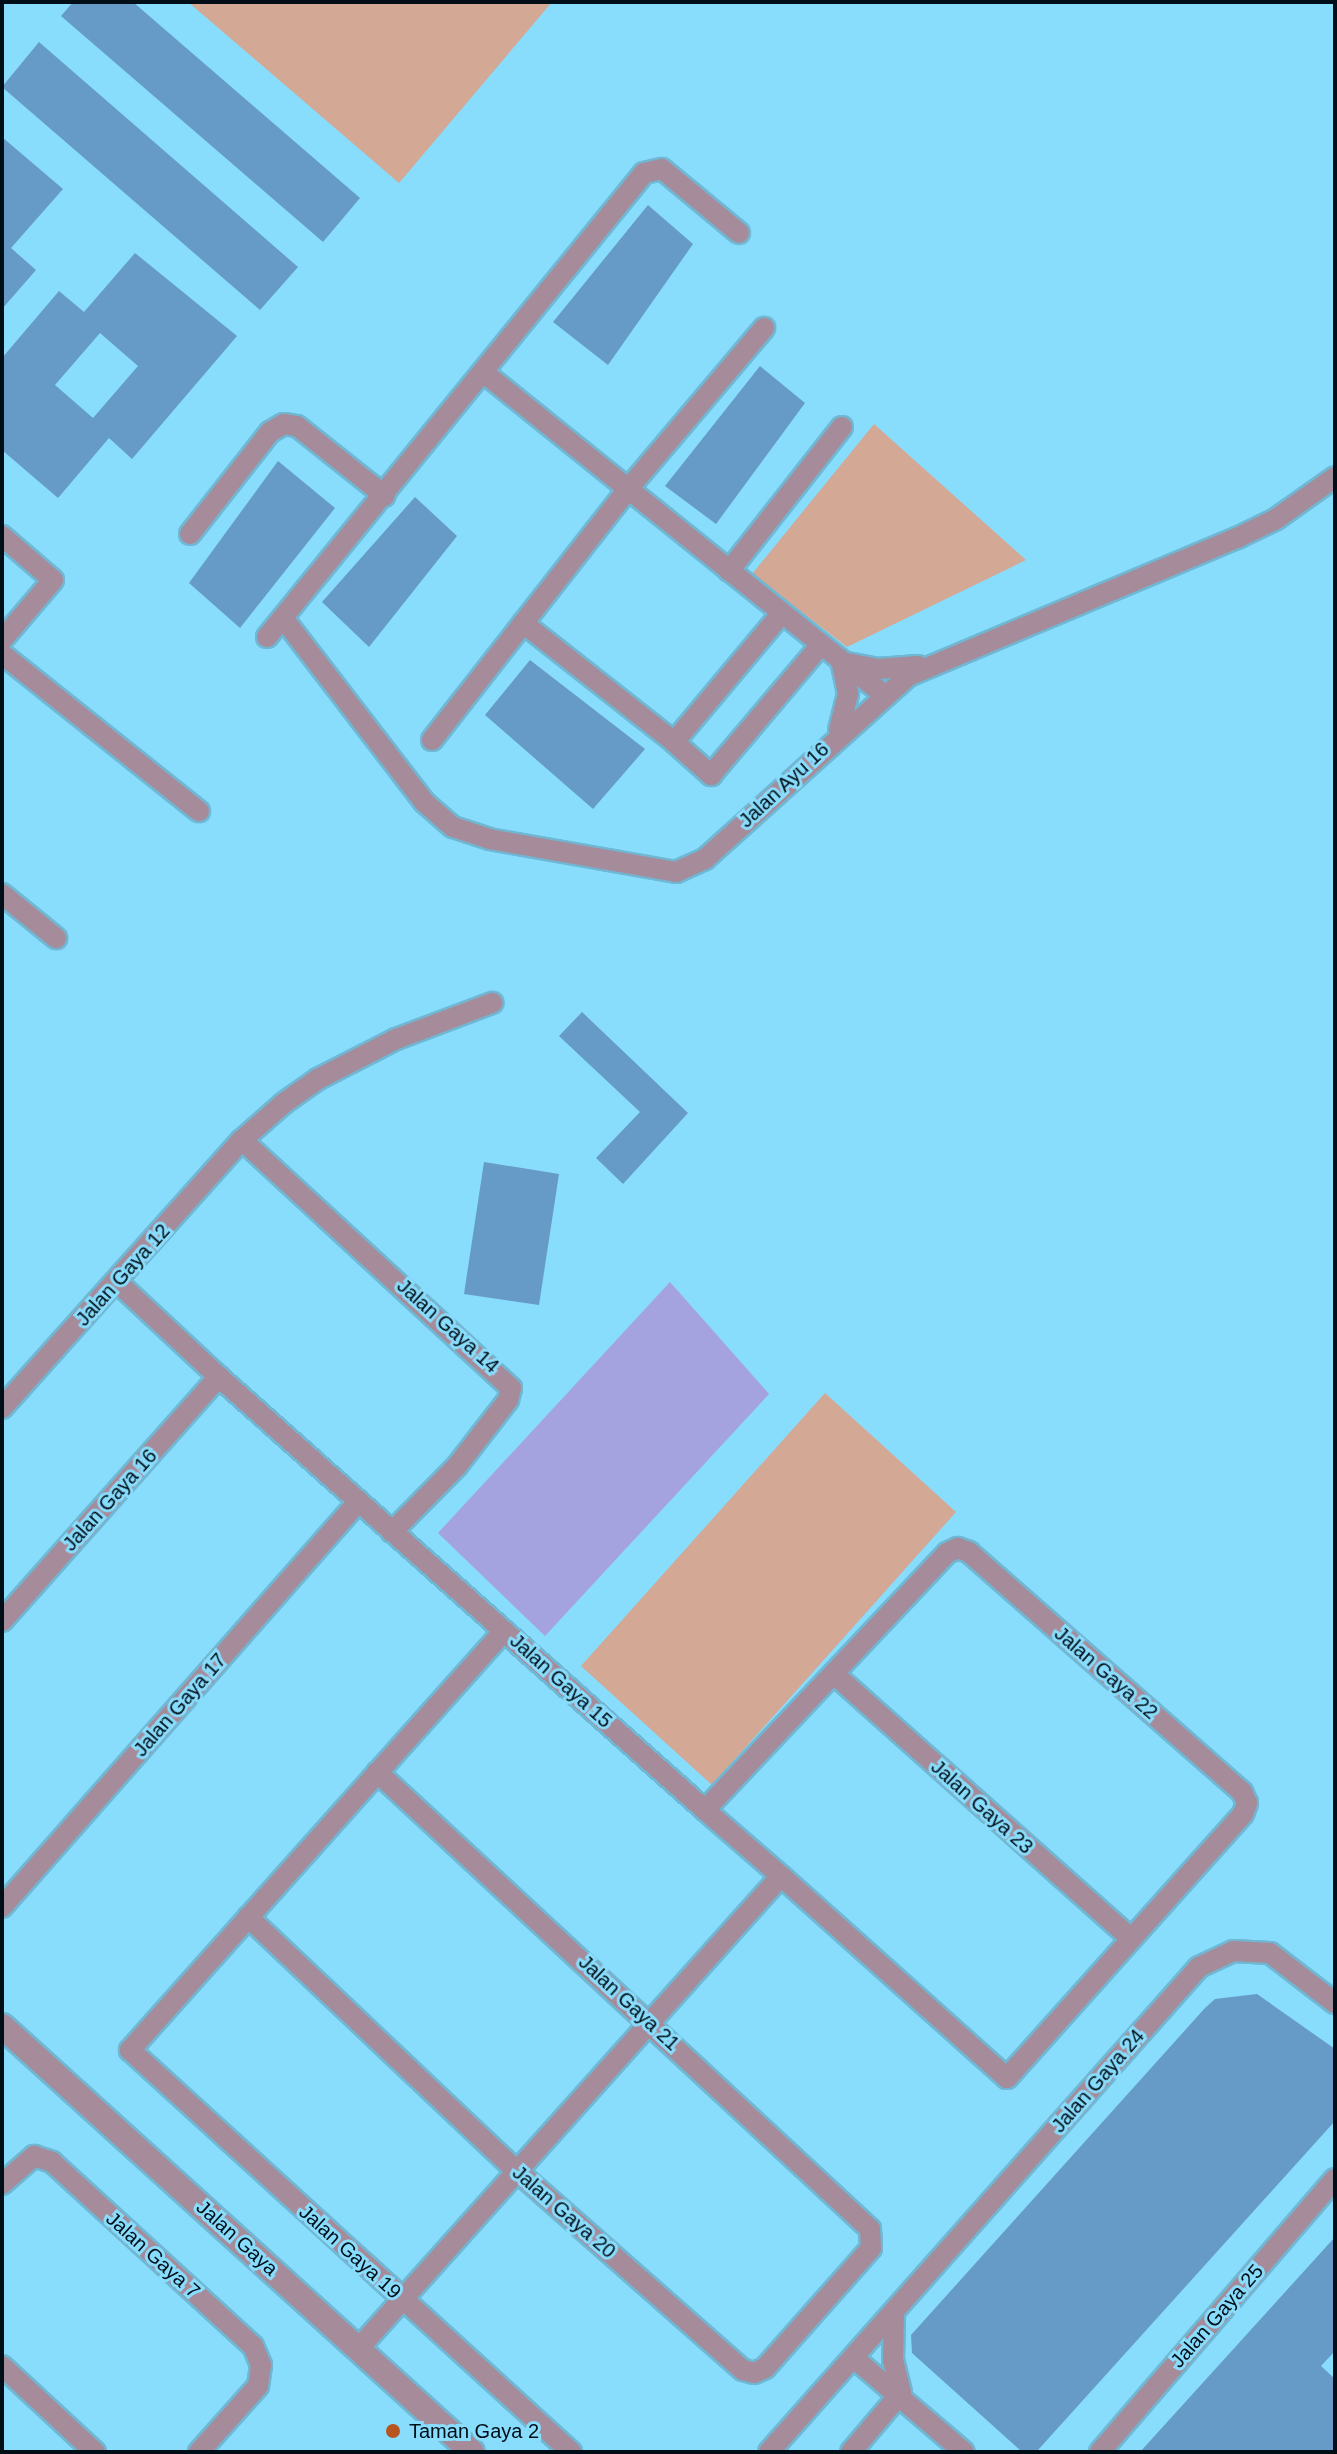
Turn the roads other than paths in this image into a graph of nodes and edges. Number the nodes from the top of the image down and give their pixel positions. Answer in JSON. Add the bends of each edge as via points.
{"nodes":[{"id":1,"x":739,"y":233,"type":"dead end"},
{"id":2,"x":764,"y":328,"type":"dead end"},
{"id":3,"x":483,"y":372,"type":"junction"},
{"id":4,"x":842,"y":427,"type":"dead end"},
{"id":5,"x":1335,"y":477,"type":"edge"},
{"id":6,"x":628,"y":489,"type":"junction"},
{"id":7,"x":385,"y":496,"type":"junction"},
{"id":8,"x":190,"y":534,"type":"dead end"},
{"id":9,"x":2,"y":536,"type":"edge"},
{"id":10,"x":729,"y":571,"type":"junction"},
{"id":11,"x":782,"y":613,"type":"junction"},
{"id":12,"x":283,"y":618,"type":"junction"},
{"id":13,"x":523,"y":623,"type":"junction"},
{"id":14,"x":267,"y":637,"type":"dead end"},
{"id":15,"x":2,"y":640,"type":"edge"},
{"id":16,"x":821,"y":645,"type":"junction"},
{"id":17,"x":2,"y":654,"type":"edge"},
{"id":18,"x":841,"y":661,"type":"junction"},
{"id":19,"x":934,"y":663,"type":"junction"},
{"id":20,"x":883,"y":694,"type":"junction"},
{"id":21,"x":834,"y":739,"type":"junction"},
{"id":22,"x":432,"y":740,"type":"dead end"},
{"id":23,"x":674,"y":742,"type":"junction"},
{"id":24,"x":199,"y":811,"type":"dead end"},
{"id":25,"x":2,"y":894,"type":"edge"},
{"id":26,"x":56,"y":938,"type":"dead end"},
{"id":27,"x":492,"y":1003,"type":"dead end"},
{"id":28,"x":242,"y":1140,"type":"junction"},
{"id":29,"x":117,"y":1282,"type":"junction"},
{"id":30,"x":219,"y":1377,"type":"junction"},
{"id":31,"x":2,"y":1408,"type":"edge"},
{"id":32,"x":358,"y":1502,"type":"junction"},
{"id":33,"x":392,"y":1532,"type":"junction"},
{"id":34,"x":2,"y":1621,"type":"edge"},
{"id":35,"x":504,"y":1631,"type":"junction"},
{"id":36,"x":834,"y":1674,"type":"junction"},
{"id":37,"x":377,"y":1772,"type":"junction"},
{"id":38,"x":705,"y":1810,"type":"junction"},
{"id":39,"x":781,"y":1876,"type":"junction"},
{"id":40,"x":2,"y":1907,"type":"edge"},
{"id":41,"x":248,"y":1917,"type":"junction"},
{"id":42,"x":1131,"y":1939,"type":"junction"},
{"id":43,"x":1335,"y":2003,"type":"edge"},
{"id":44,"x":651,"y":2022,"type":"junction"},
{"id":45,"x":2,"y":2026,"type":"edge"},
{"id":46,"x":1007,"y":2078,"type":"joint"},
{"id":47,"x":517,"y":2171,"type":"junction"},
{"id":48,"x":1335,"y":2179,"type":"edge"},
{"id":49,"x":2,"y":2184,"type":"edge"},
{"id":50,"x":873,"y":2239,"type":"joint"},
{"id":51,"x":403,"y":2300,"type":"junction"},
{"id":52,"x":894,"y":2312,"type":"junction"},
{"id":53,"x":359,"y":2348,"type":"junction"},
{"id":54,"x":855,"y":2359,"type":"junction"},
{"id":55,"x":2,"y":2366,"type":"edge"},
{"id":56,"x":901,"y":2393,"type":"junction"},
{"id":57,"x":465,"y":2450,"type":"edge"},
{"id":58,"x":95,"y":2452,"type":"edge"},
{"id":59,"x":199,"y":2452,"type":"edge"},
{"id":60,"x":571,"y":2452,"type":"edge"},
{"id":61,"x":769,"y":2452,"type":"edge"},
{"id":62,"x":851,"y":2452,"type":"edge"},
{"id":63,"x":964,"y":2452,"type":"edge"},
{"id":64,"x":1100,"y":2452,"type":"edge"}],
"edges":[{"from":1,"to":3,"type":"street","via":[[667,172],[649,169]]},
{"from":2,"to":6,"type":"street"},
{"from":3,"to":6,"type":"street"},
{"from":3,"to":7,"type":"street"},
{"from":4,"to":10,"type":"street"},
{"from":5,"to":19,"type":"street","name":"Jalan Ayu 16","via":[[1276,519],[1237,538]]},
{"from":6,"to":10,"type":"street"},
{"from":6,"to":13,"type":"street"},
{"from":7,"to":8,"type":"street","via":[[297,426],[284,424],[270,432]]},
{"from":7,"to":12,"type":"street"},
{"from":9,"to":15,"type":"street","via":[[53,580]]},
{"from":10,"to":11,"type":"street"},
{"from":11,"to":16,"type":"street"},
{"from":11,"to":23,"type":"street"},
{"from":12,"to":14,"type":"street"},
{"from":12,"to":21,"type":"street","name":"Jalan Ayu 16","via":[[424,802],[453,827],[489,839],[662,872],[690,868]]},
{"from":13,"to":22,"type":"street"},
{"from":13,"to":23,"type":"street"},
{"from":16,"to":18,"type":"street"},
{"from":16,"to":23,"type":"street","via":[[711,775]]},
{"from":17,"to":24,"type":"street"},
{"from":18,"to":19,"type":"street","via":[[878,669]]},
{"from":18,"to":20,"type":"street"},
{"from":18,"to":21,"type":"street","via":[[847,709]]},
{"from":19,"to":20,"type":"street","name":"Jalan Ayu 16"},
{"from":20,"to":21,"type":"street","name":"Jalan Ayu 16"},
{"from":25,"to":26,"type":"street"},
{"from":27,"to":28,"type":"street","name":"Jalan Gaya 12","via":[[396,1039],[318,1079]]},
{"from":28,"to":29,"type":"street","name":"Jalan Gaya 12"},
{"from":28,"to":33,"type":"street","name":"Jalan Gaya 14","via":[[511,1388],[508,1400],[457,1466]]},
{"from":29,"to":30,"type":"street","name":"Jalan Gaya 15"},
{"from":29,"to":31,"type":"street","name":"Jalan Gaya 12"},
{"from":30,"to":32,"type":"street","name":"Jalan Gaya 15"},
{"from":30,"to":34,"type":"street","name":"Jalan Gaya 16"},
{"from":32,"to":33,"type":"street","name":"Jalan Gaya 15"},
{"from":32,"to":40,"type":"street","name":"Jalan Gaya 17"},
{"from":33,"to":35,"type":"street","name":"Jalan Gaya 15"},
{"from":35,"to":37,"type":"street"},
{"from":35,"to":38,"type":"street","name":"Jalan Gaya 15"},
{"from":36,"to":38,"type":"street","name":"Jalan Gaya 22"},
{"from":36,"to":42,"type":"street","name":"Jalan Gaya 23"},
{"from":36,"to":42,"type":"street","name":"Jalan Gaya 22","via":[[947,1553],[964,1549],[1242,1792],[1247,1803],[1243,1814]]},
{"from":37,"to":41,"type":"street"},
{"from":37,"to":44,"type":"street","name":"Jalan Gaya 21"},
{"from":38,"to":39,"type":"street","name":"Jalan Gaya 15"},
{"from":39,"to":44,"type":"street"},
{"from":39,"to":46,"type":"street","name":"Jalan Gaya 15"},
{"from":41,"to":47,"type":"street","name":"Jalan Gaya 20"},
{"from":41,"to":51,"type":"street","name":"Jalan Gaya 19","via":[[130,2050]]},
{"from":42,"to":46,"type":"street","name":"Jalan Gaya 22"},
{"from":43,"to":52,"type":"street","name":"Jalan Gaya 24","via":[[1270,1953],[1233,1951],[1199,1967]]},
{"from":44,"to":47,"type":"street"},
{"from":44,"to":50,"type":"street","name":"Jalan Gaya 21","via":[[870,2229]]},
{"from":45,"to":53,"type":"street","name":"Jalan Gaya"},
{"from":47,"to":50,"type":"street","name":"Jalan Gaya 20","via":[[748,2373],[765,2368]]},
{"from":47,"to":51,"type":"street"},
{"from":48,"to":64,"type":"street","name":"Jalan Gaya 25"},
{"from":49,"to":59,"type":"street","name":"Jalan Gaya 7","via":[[34,2156],[52,2162],[253,2346],[261,2365],[258,2386]]},
{"from":51,"to":53,"type":"street"},
{"from":51,"to":60,"type":"street","name":"Jalan Gaya 19"},
{"from":52,"to":54,"type":"street","name":"Jalan Gaya 24"},
{"from":52,"to":56,"type":"street","via":[[893,2360]]},
{"from":53,"to":57,"type":"street","name":"Jalan Gaya"},
{"from":54,"to":56,"type":"street"},
{"from":54,"to":61,"type":"street","name":"Jalan Gaya 24"},
{"from":55,"to":58,"type":"street"},
{"from":56,"to":62,"type":"street"},
{"from":56,"to":63,"type":"street"}]}
